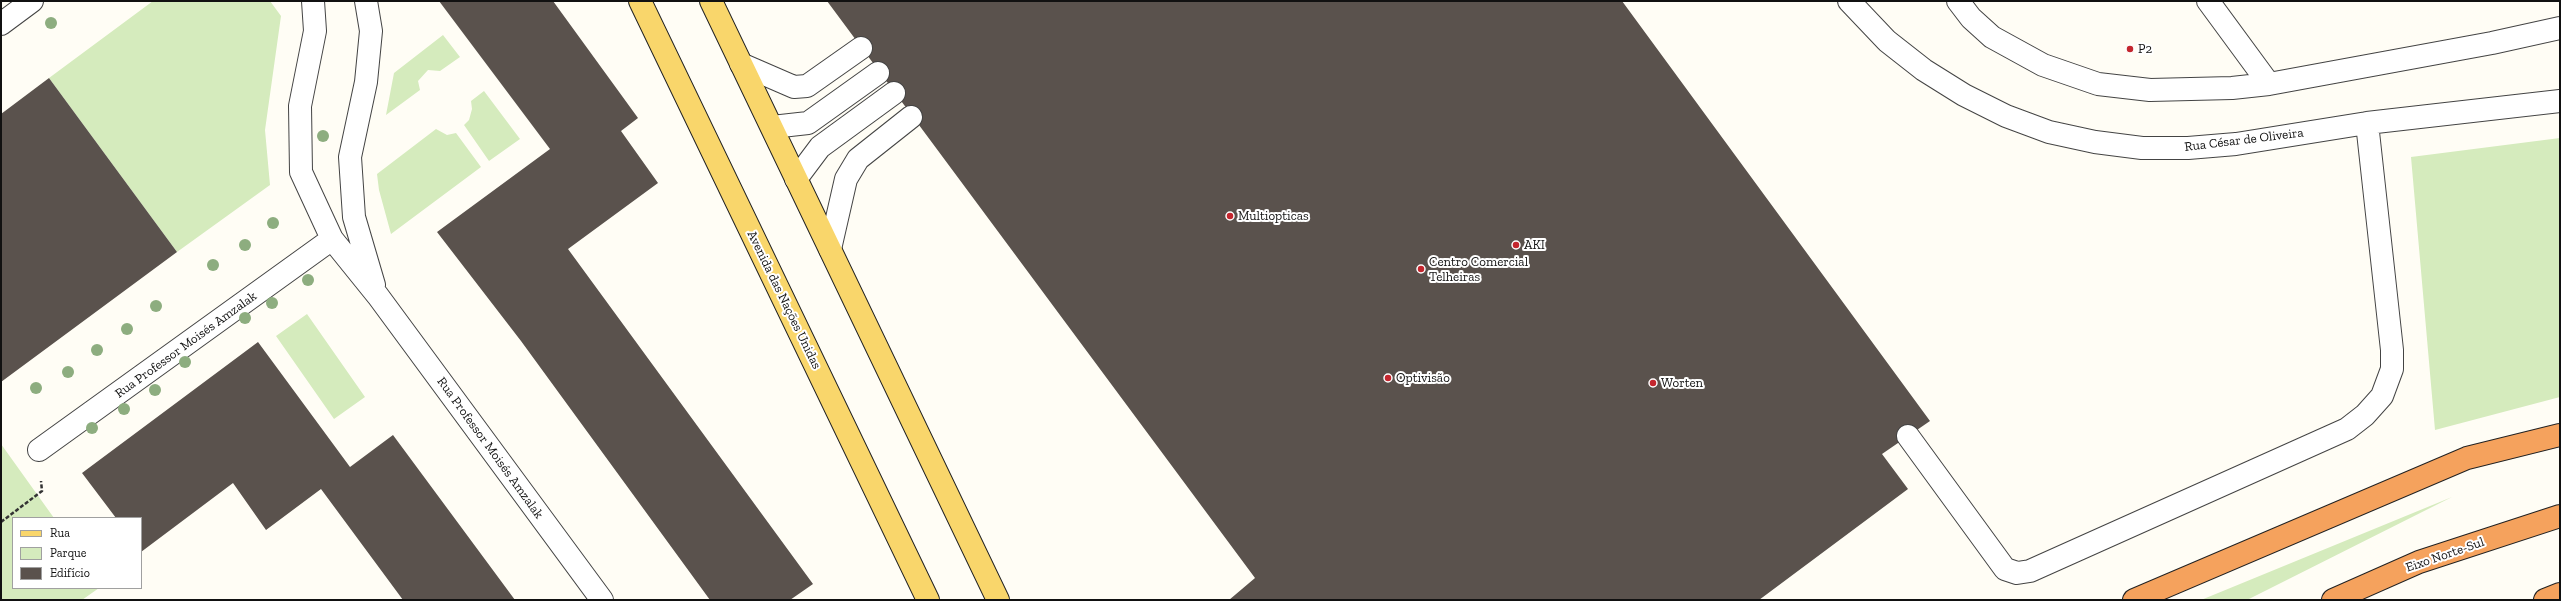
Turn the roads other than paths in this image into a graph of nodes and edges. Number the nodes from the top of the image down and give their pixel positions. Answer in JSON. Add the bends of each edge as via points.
{"nodes":[{"id":1,"x":32,"y":1,"type":"edge"},
{"id":2,"x":313,"y":1,"type":"edge"},
{"id":3,"x":366,"y":1,"type":"edge"},
{"id":4,"x":640,"y":1,"type":"edge"},
{"id":5,"x":711,"y":1,"type":"edge"},
{"id":6,"x":1849,"y":1,"type":"edge"},
{"id":7,"x":1958,"y":1,"type":"edge"},
{"id":8,"x":2208,"y":1,"type":"edge"},
{"id":9,"x":1,"y":24,"type":"edge"},
{"id":10,"x":2560,"y":28,"type":"edge"},
{"id":11,"x":861,"y":48,"type":"dead end"},
{"id":12,"x":741,"y":64,"type":"junction"},
{"id":13,"x":878,"y":72,"type":"dead end"},
{"id":14,"x":2269,"y":84,"type":"junction"},
{"id":15,"x":894,"y":93,"type":"dead end"},
{"id":16,"x":2560,"y":101,"type":"edge"},
{"id":17,"x":911,"y":117,"type":"dead end"},
{"id":18,"x":2367,"y":123,"type":"junction"},
{"id":19,"x":772,"y":127,"type":"junction"},
{"id":20,"x":796,"y":179,"type":"junction"},
{"id":21,"x":332,"y":240,"type":"junction"},
{"id":22,"x":830,"y":249,"type":"junction"},
{"id":23,"x":378,"y":296,"type":"junction"},
{"id":24,"x":2560,"y":435,"type":"edge"},
{"id":25,"x":1908,"y":436,"type":"dead end"},
{"id":26,"x":39,"y":450,"type":"road end"},
{"id":27,"x":2560,"y":516,"type":"edge"},
{"id":28,"x":2560,"y":594,"type":"edge"},
{"id":29,"x":602,"y":600,"type":"edge"},
{"id":30,"x":928,"y":600,"type":"edge"},
{"id":31,"x":998,"y":600,"type":"edge"},
{"id":32,"x":2134,"y":600,"type":"edge"},
{"id":33,"x":2333,"y":600,"type":"edge"},
{"id":34,"x":2545,"y":600,"type":"edge"}],
"edges":[{"from":1,"to":9,"type":"street"},
{"from":2,"to":21,"type":"street","name":"Rua Professor Moisés Amzalak","via":[[315,31],[300,106],[301,172]]},
{"from":3,"to":23,"type":"street","name":"Rua Professor Moisés Amzalak","via":[[370,31],[366,82],[350,157],[354,217]]},
{"from":4,"to":30,"type":"main road","name":"Avenida das Nações Unidas"},
{"from":5,"to":12,"type":"main road"},
{"from":6,"to":18,"type":"street","name":"Rua César de Oliveira","via":[[1888,41],[1930,75],[1964,95],[2006,116],[2057,133],[2095,142],[2142,148],[2188,148],[2236,144]]},
{"from":7,"to":14,"type":"street","via":[[1971,18],[1992,37],[2043,65],[2098,84],[2150,90],[2232,88]]},
{"from":8,"to":14,"type":"street"},
{"from":10,"to":14,"type":"street"},
{"from":11,"to":12,"type":"street","via":[[807,86],[794,87]]},
{"from":12,"to":19,"type":"main road"},
{"from":13,"to":19,"type":"street","via":[[808,123]]},
{"from":15,"to":20,"type":"street","via":[[820,147]]},
{"from":16,"to":18,"type":"street","name":"Rua César de Oliveira"},
{"from":17,"to":22,"type":"street","via":[[858,159],[846,178]]},
{"from":18,"to":25,"type":"street","via":[[2392,369],[2382,396],[2365,415],[2347,429],[2030,571],[2017,573],[2005,569]]},
{"from":19,"to":20,"type":"main road"},
{"from":20,"to":22,"type":"main road"},
{"from":21,"to":23,"type":"street","name":"Rua Professor Moisés Amzalak"},
{"from":21,"to":26,"type":"street","name":"Rua Professor Moisés Amzalak"},
{"from":22,"to":31,"type":"main road"},
{"from":23,"to":29,"type":"street","name":"Rua Professor Moisés Amzalak"},
{"from":24,"to":32,"type":"highway","via":[[2467,458]]},
{"from":27,"to":33,"type":"highway","name":"Eixo Norte-Sul","via":[[2419,562]]},
{"from":28,"to":34,"type":"highway"}]}
